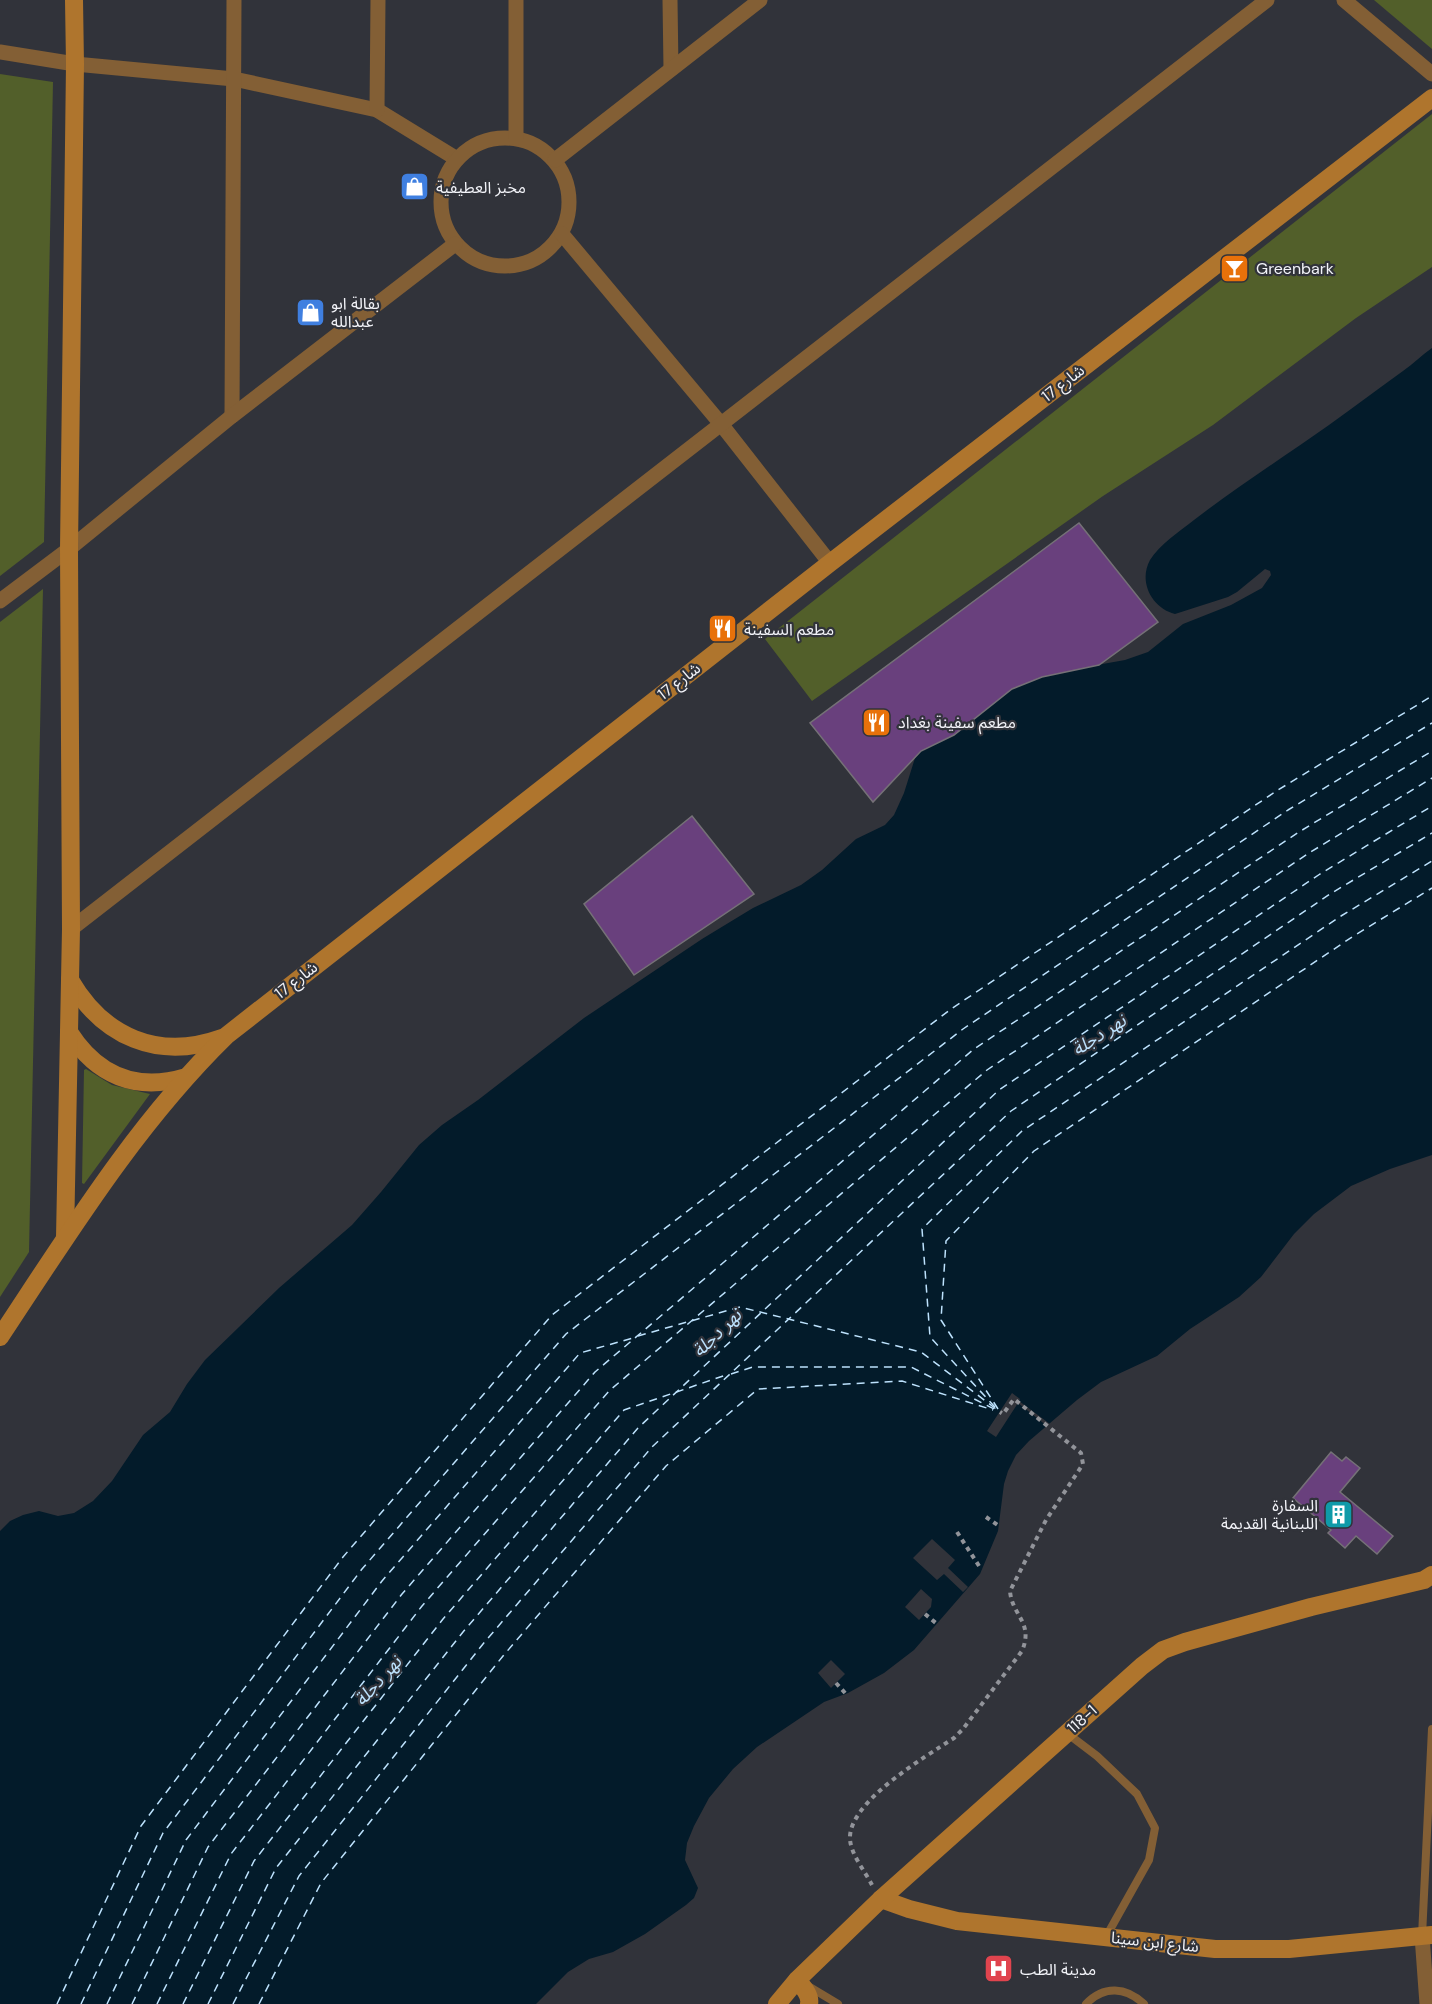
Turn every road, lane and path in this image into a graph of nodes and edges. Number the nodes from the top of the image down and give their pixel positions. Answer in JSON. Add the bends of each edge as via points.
{"nodes":[{"id":1,"x":74,"y":0,"type":"edge"},
{"id":2,"x":234,"y":0,"type":"edge"},
{"id":3,"x":378,"y":0,"type":"edge"},
{"id":4,"x":516,"y":0,"type":"edge"},
{"id":5,"x":670,"y":0,"type":"edge"},
{"id":6,"x":760,"y":0,"type":"edge"},
{"id":7,"x":1267,"y":0,"type":"edge"},
{"id":8,"x":1344,"y":0,"type":"edge"},
{"id":9,"x":0,"y":52,"type":"edge"},
{"id":10,"x":75,"y":64,"type":"junction"},
{"id":11,"x":671,"y":69,"type":"junction"},
{"id":12,"x":1432,"y":74,"type":"edge"},
{"id":13,"x":234,"y":80,"type":"junction"},
{"id":14,"x":1432,"y":98,"type":"edge"},
{"id":15,"x":377,"y":110,"type":"junction"},
{"id":16,"x":516,"y":138,"type":"junction"},
{"id":17,"x":457,"y":159,"type":"junction"},
{"id":18,"x":555,"y":160,"type":"junction"},
{"id":19,"x":562,"y":234,"type":"junction"},
{"id":20,"x":455,"y":244,"type":"junction"},
{"id":21,"x":232,"y":416,"type":"junction"},
{"id":22,"x":721,"y":424,"type":"junction"},
{"id":23,"x":69,"y":549,"type":"junction"},
{"id":24,"x":830,"y":563,"type":"junction"},
{"id":25,"x":0,"y":601,"type":"edge"},
{"id":26,"x":71,"y":929,"type":"junction"},
{"id":27,"x":69,"y":980,"type":"junction"},
{"id":28,"x":69,"y":1032,"type":"junction"},
{"id":29,"x":226,"y":1036,"type":"junction"},
{"id":30,"x":186,"y":1077,"type":"junction"},
{"id":31,"x":65,"y":1238,"type":"junction"},
{"id":32,"x":0,"y":1337,"type":"edge"},
{"id":33,"x":1000,"y":1412,"type":"dead end"},
{"id":34,"x":986,"y":1517,"type":"dead end"},
{"id":35,"x":999,"y":1526,"type":"dead end"},
{"id":36,"x":957,"y":1532,"type":"dead end"},
{"id":37,"x":981,"y":1569,"type":"dead end"},
{"id":38,"x":1432,"y":1575,"type":"edge"},
{"id":39,"x":926,"y":1614,"type":"dead end"},
{"id":40,"x":937,"y":1624,"type":"dead end"},
{"id":41,"x":836,"y":1683,"type":"dead end"},
{"id":42,"x":846,"y":1694,"type":"dead end"},
{"id":43,"x":1432,"y":1729,"type":"edge"},
{"id":44,"x":1067,"y":1733,"type":"junction"},
{"id":45,"x":881,"y":1899,"type":"junction"},
{"id":46,"x":1427,"y":1935,"type":"edge"},
{"id":47,"x":1106,"y":1937,"type":"junction"},
{"id":48,"x":797,"y":1980,"type":"junction"},
{"id":49,"x":777,"y":2004,"type":"edge"},
{"id":50,"x":809,"y":2004,"type":"edge"},
{"id":51,"x":838,"y":2004,"type":"edge"},
{"id":52,"x":1086,"y":2004,"type":"edge"},
{"id":53,"x":1144,"y":2004,"type":"edge"},
{"id":54,"x":1427,"y":2004,"type":"edge"}],
"edges":[{"from":1,"to":10,"type":"street"},
{"from":2,"to":13,"type":"street"},
{"from":3,"to":15,"type":"street"},
{"from":4,"to":16,"type":"street"},
{"from":5,"to":11,"type":"street"},
{"from":6,"to":11,"type":"street"},
{"from":7,"to":22,"type":"street"},
{"from":8,"to":12,"type":"street"},
{"from":9,"to":10,"type":"street"},
{"from":10,"to":13,"type":"street"},
{"from":10,"to":23,"type":"street"},
{"from":11,"to":18,"type":"street"},
{"from":13,"to":15,"type":"street"},
{"from":13,"to":21,"type":"street"},
{"from":14,"to":24,"type":"street","name":"شارع 17"},
{"from":15,"to":17,"type":"street"},
{"from":16,"to":17,"type":"street","via":[[494,138],[474,145]]},
{"from":16,"to":18,"type":"street","via":[[537,146]]},
{"from":17,"to":20,"type":"street","via":[[445,178],[440,201],[444,224]]},
{"from":18,"to":19,"type":"street","via":[[567,183],[570,210]]},
{"from":19,"to":20,"type":"street","via":[[549,250],[531,262],[512,267],[491,266],[471,258]]},
{"from":19,"to":22,"type":"street"},
{"from":20,"to":21,"type":"street"},
{"from":21,"to":23,"type":"street"},
{"from":22,"to":24,"type":"street"},
{"from":22,"to":26,"type":"street"},
{"from":23,"to":25,"type":"street"},
{"from":23,"to":26,"type":"street"},
{"from":24,"to":29,"type":"street","name":"شارع 17"},
{"from":26,"to":27,"type":"street"},
{"from":27,"to":28,"type":"street"},
{"from":27,"to":29,"type":"street","via":[[86,1005],[109,1026],[146,1043],[187,1047]]},
{"from":28,"to":30,"type":"street","via":[[90,1059],[119,1077],[153,1083]]},
{"from":28,"to":31,"type":"street"},
{"from":29,"to":30,"type":"street","name":"شارع 17"},
{"from":30,"to":31,"type":"street","name":"شارع 17"},
{"from":31,"to":32,"type":"street","name":"شارع 17"},
{"from":33,"to":45,"type":"path","via":[[1003,1414],[1014,1399],[1081,1453],[1083,1464],[1046,1520],[1010,1591],[1027,1631],[1022,1651],[963,1729],[870,1798],[853,1822],[852,1850]]},
{"from":34,"to":35,"type":"path"},
{"from":36,"to":37,"type":"path"},
{"from":38,"to":44,"type":"street","name":"118-1","via":[[1185,1641],[1164,1650]]},
{"from":39,"to":40,"type":"path"},
{"from":41,"to":42,"type":"path"},
{"from":43,"to":46,"type":"lane"},
{"from":44,"to":45,"type":"street","name":"118-1"},
{"from":44,"to":47,"type":"lane","via":[[1137,1794],[1155,1828],[1149,1860]]},
{"from":45,"to":47,"type":"street","name":"شارع ابن سينا","via":[[957,1921]]},
{"from":45,"to":48,"type":"street","name":"118-1"},
{"from":46,"to":47,"type":"street","name":"شارع ابن سينا","via":[[1326,1947],[1252,1950]]},
{"from":46,"to":54,"type":"street"},
{"from":48,"to":49,"type":"street","name":"118-1"},
{"from":48,"to":50,"type":"street","via":[[807,1992]]},
{"from":48,"to":51,"type":"lane"},
{"from":52,"to":53,"type":"lane","via":[[1103,1991],[1119,1990]]}]}
